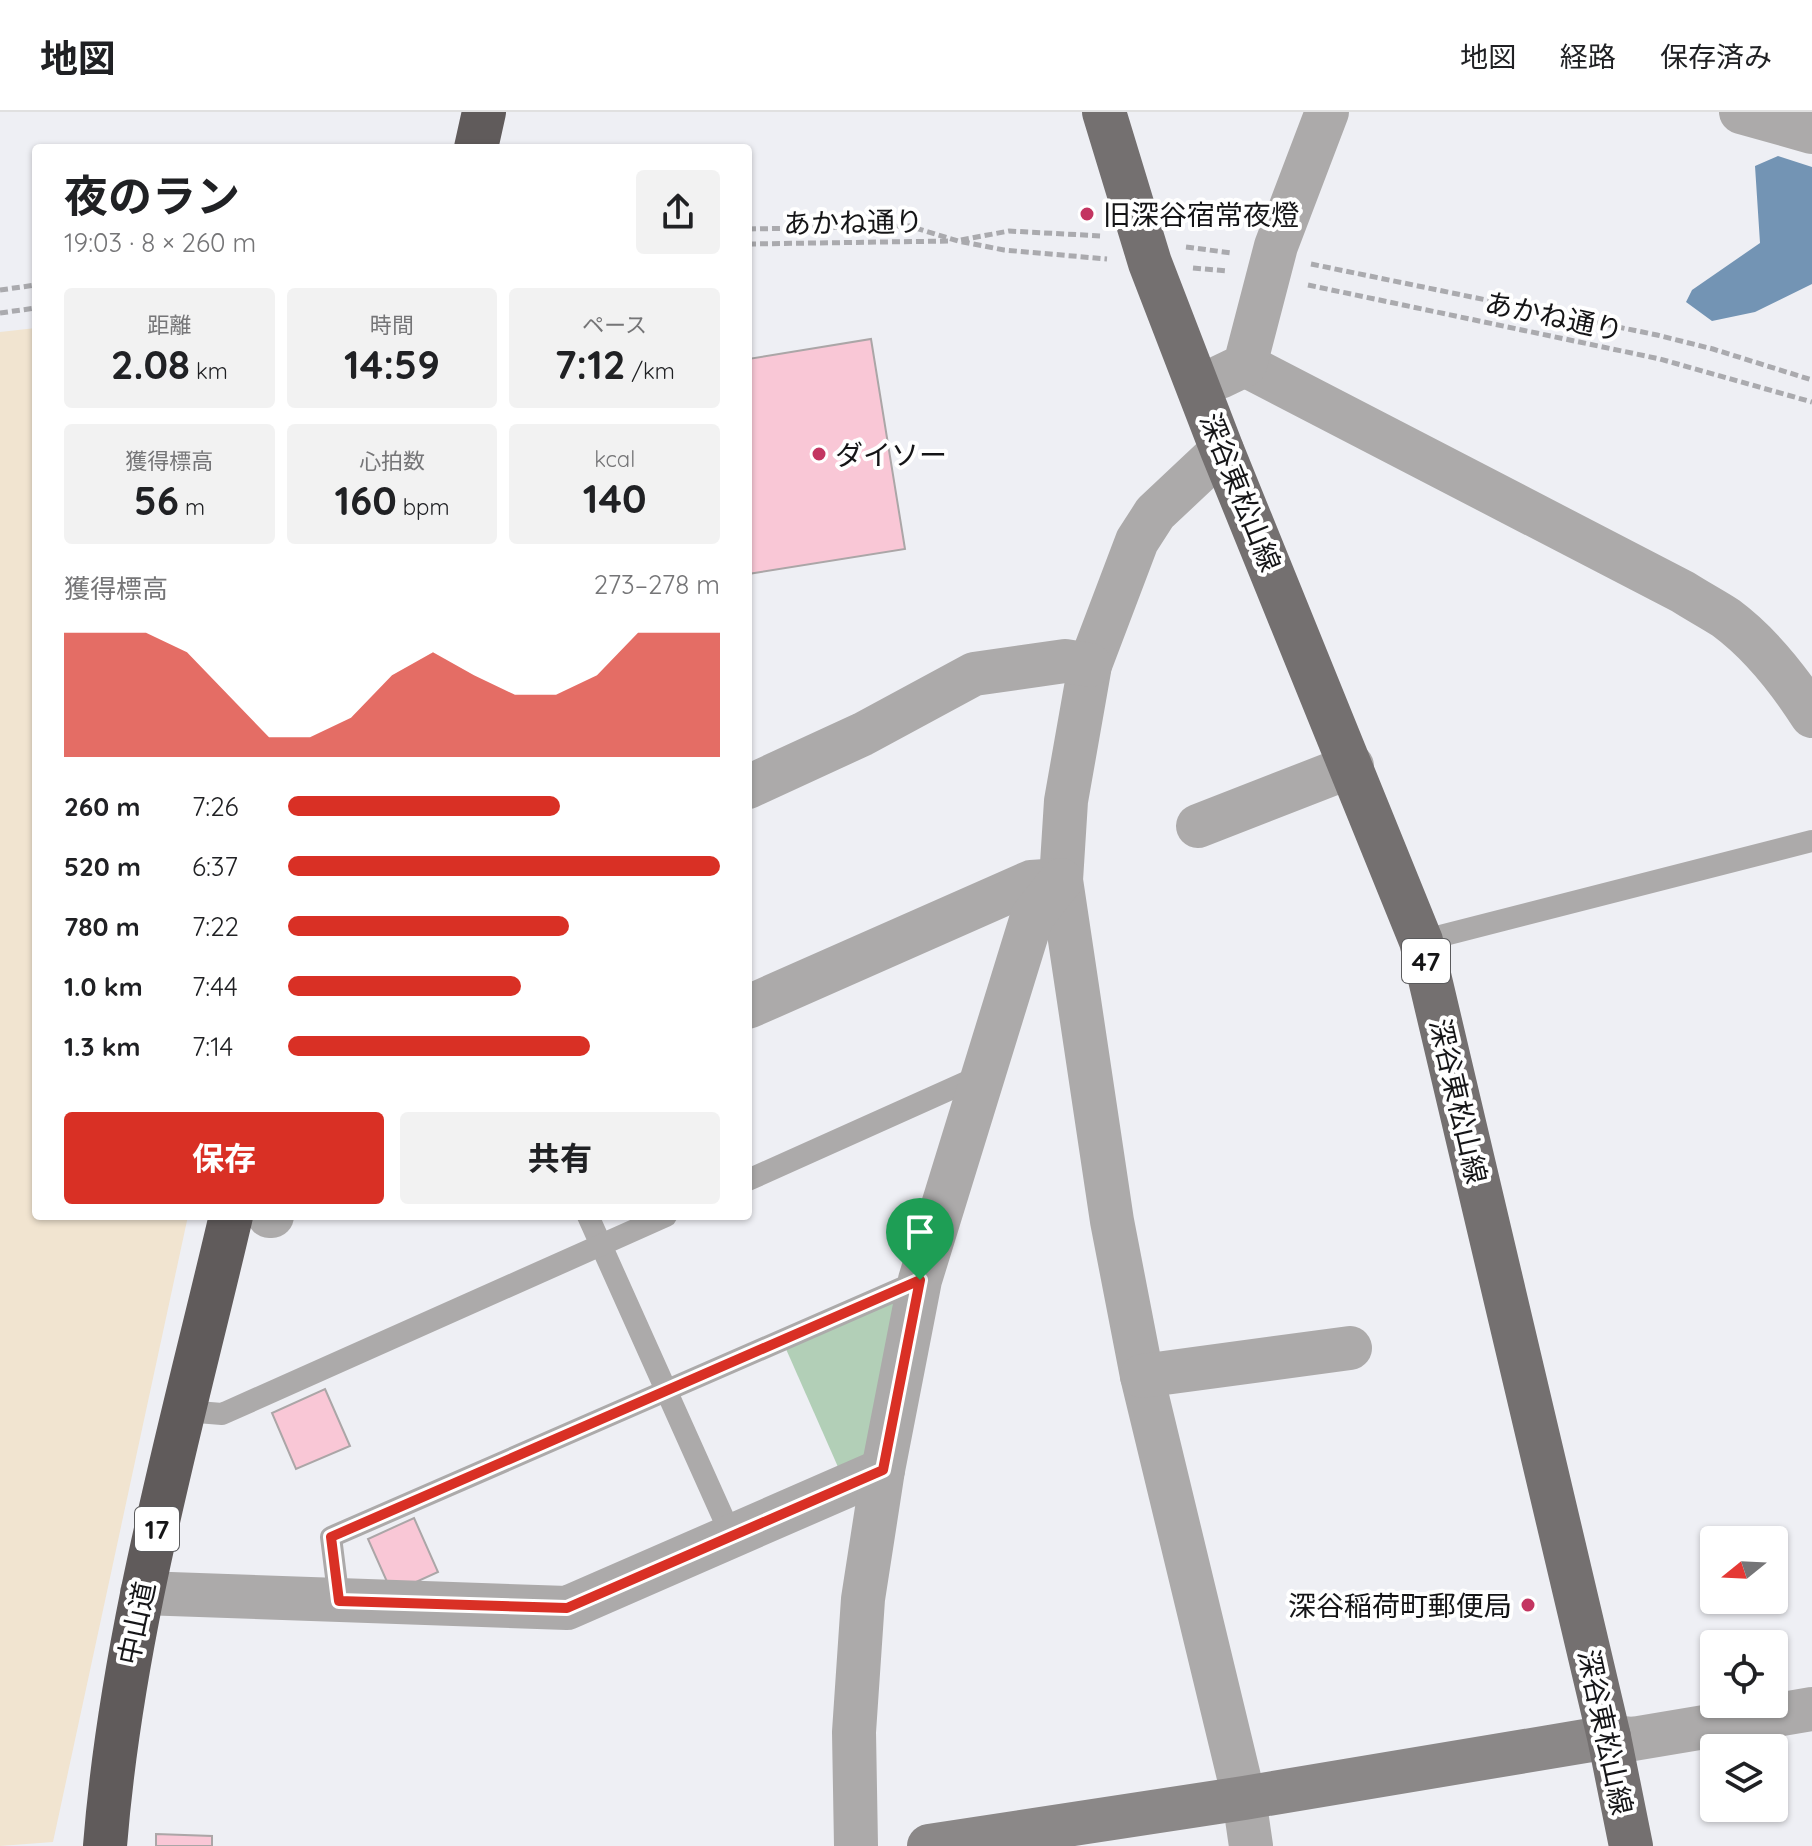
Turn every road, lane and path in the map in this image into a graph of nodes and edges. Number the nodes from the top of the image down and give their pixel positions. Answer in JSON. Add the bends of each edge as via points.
{"nodes":[{"id":1,"x":484,"y":112,"type":"edge"},
{"id":2,"x":1104,"y":112,"type":"edge"},
{"id":3,"x":1327,"y":112,"type":"edge"},
{"id":4,"x":1741,"y":112,"type":"edge"},
{"id":5,"x":1812,"y":132,"type":"edge"},
{"id":6,"x":477,"y":144,"type":"edge"},
{"id":7,"x":752,"y":229,"type":"edge"},
{"id":8,"x":752,"y":244,"type":"edge"},
{"id":9,"x":1308,"y":264,"type":"dead end"},
{"id":10,"x":1301,"y":283,"type":"dead end"},
{"id":11,"x":32,"y":286,"type":"edge"},
{"id":12,"x":0,"y":290,"type":"edge"},
{"id":13,"x":32,"y":309,"type":"edge"},
{"id":14,"x":0,"y":313,"type":"edge"},
{"id":15,"x":1245,"y":365,"type":"junction"},
{"id":16,"x":1812,"y":380,"type":"edge"},
{"id":17,"x":1199,"y":387,"type":"junction"},
{"id":18,"x":1812,"y":402,"type":"edge"},
{"id":19,"x":1222,"y":450,"type":"junction"},
{"id":20,"x":1090,"y":665,"type":"junction"},
{"id":21,"x":1812,"y":716,"type":"edge"},
{"id":22,"x":1352,"y":766,"type":"junction"},
{"id":23,"x":752,"y":785,"type":"edge"},
{"id":24,"x":1198,"y":826,"type":"dead end"},
{"id":25,"x":1812,"y":841,"type":"edge"},
{"id":26,"x":1061,"y":880,"type":"junction"},
{"id":27,"x":1421,"y":941,"type":"junction"},
{"id":28,"x":752,"y":1005,"type":"edge"},
{"id":29,"x":982,"y":1075,"type":"junction"},
{"id":30,"x":752,"y":1178,"type":"edge"},
{"id":31,"x":230,"y":1220,"type":"edge"},
{"id":32,"x":590,"y":1220,"type":"edge"},
{"id":33,"x":657,"y":1220,"type":"edge"},
{"id":34,"x":601,"y":1245,"type":"junction"},
{"id":35,"x":920,"y":1280,"type":"junction"},
{"id":36,"x":1350,"y":1348,"type":"dead end"},
{"id":37,"x":1142,"y":1376,"type":"junction"},
{"id":38,"x":666,"y":1390,"type":"junction"},
{"id":39,"x":185,"y":1411,"type":"junction"},
{"id":40,"x":883,"y":1470,"type":"junction"},
{"id":41,"x":731,"y":1535,"type":"junction"},
{"id":42,"x":142,"y":1593,"type":"junction"},
{"id":43,"x":339,"y":1601,"type":"junction"},
{"id":44,"x":1812,"y":1709,"type":"edge"},
{"id":45,"x":1609,"y":1737,"type":"junction"},
{"id":46,"x":1244,"y":1798,"type":"junction"},
{"id":47,"x":105,"y":1846,"type":"edge"},
{"id":48,"x":856,"y":1846,"type":"edge"},
{"id":49,"x":929,"y":1846,"type":"edge"},
{"id":50,"x":1251,"y":1846,"type":"edge"},
{"id":51,"x":1631,"y":1846,"type":"edge"}],
"edges":[{"from":1,"to":6,"type":"highway"},
{"from":2,"to":17,"type":"main road","name":"深谷東松山線","number":"47","via":[[1150,263]]},
{"from":3,"to":15,"type":"street","via":[[1276,246]]},
{"from":4,"to":5,"type":"street"},
{"from":7,"to":8,"type":"path","name":"あかね通り","via":[[909,226],[958,241]]},
{"from":9,"to":16,"type":"path","name":"あかね通り","via":[[1657,335]]},
{"from":10,"to":18,"type":"path","name":"あかね通り","via":[[1660,359]]},
{"from":11,"to":12,"type":"path"},
{"from":13,"to":14,"type":"path"},
{"from":15,"to":17,"type":"street"},
{"from":15,"to":21,"type":"street","via":[[1727,619],[1767,656]]},
{"from":17,"to":19,"type":"main road","name":"深谷東松山線","number":"47"},
{"from":19,"to":20,"type":"street","via":[[1155,513],[1137,541]]},
{"from":19,"to":22,"type":"main road","name":"深谷東松山線","number":"47"},
{"from":20,"to":23,"type":"street","via":[[1065,661],[974,674]]},
{"from":20,"to":26,"type":"street","via":[[1066,801]]},
{"from":22,"to":24,"type":"street"},
{"from":22,"to":27,"type":"main road","name":"深谷東松山線","number":"47"},
{"from":25,"to":27,"type":"lane"},
{"from":26,"to":28,"type":"street","via":[[1031,882]]},
{"from":26,"to":29,"type":"street","via":[[1032,917]]},
{"from":26,"to":37,"type":"street","via":[[1112,1221]]},
{"from":27,"to":45,"type":"main road","name":"深谷東松山線","number":"47"},
{"from":29,"to":30,"type":"lane"},
{"from":29,"to":35,"type":"street"},
{"from":31,"to":39,"type":"highway","name":"中山道","number":"17"},
{"from":32,"to":34,"type":"lane"},
{"from":33,"to":34,"type":"lane"},
{"from":34,"to":38,"type":"lane"},
{"from":34,"to":39,"type":"lane","via":[[222,1414]]},
{"from":35,"to":38,"type":"lane"},
{"from":35,"to":40,"type":"street"},
{"from":36,"to":37,"type":"street"},
{"from":37,"to":46,"type":"street"},
{"from":38,"to":41,"type":"lane"},
{"from":38,"to":43,"type":"lane","via":[[331,1537]]},
{"from":39,"to":42,"type":"highway","name":"中山道","number":"17"},
{"from":40,"to":41,"type":"street"},
{"from":40,"to":48,"type":"street","via":[[863,1599],[854,1732]]},
{"from":41,"to":43,"type":"street","via":[[567,1608]]},
{"from":42,"to":43,"type":"street"},
{"from":42,"to":47,"type":"highway","name":"中山道","number":"17","via":[[118,1718]]},
{"from":44,"to":45,"type":"street","via":[[1633,1739]]},
{"from":45,"to":46,"type":"street"},
{"from":45,"to":51,"type":"main road","name":"深谷東松山線","number":"47"},
{"from":46,"to":49,"type":"street"},
{"from":46,"to":50,"type":"street"}]}
